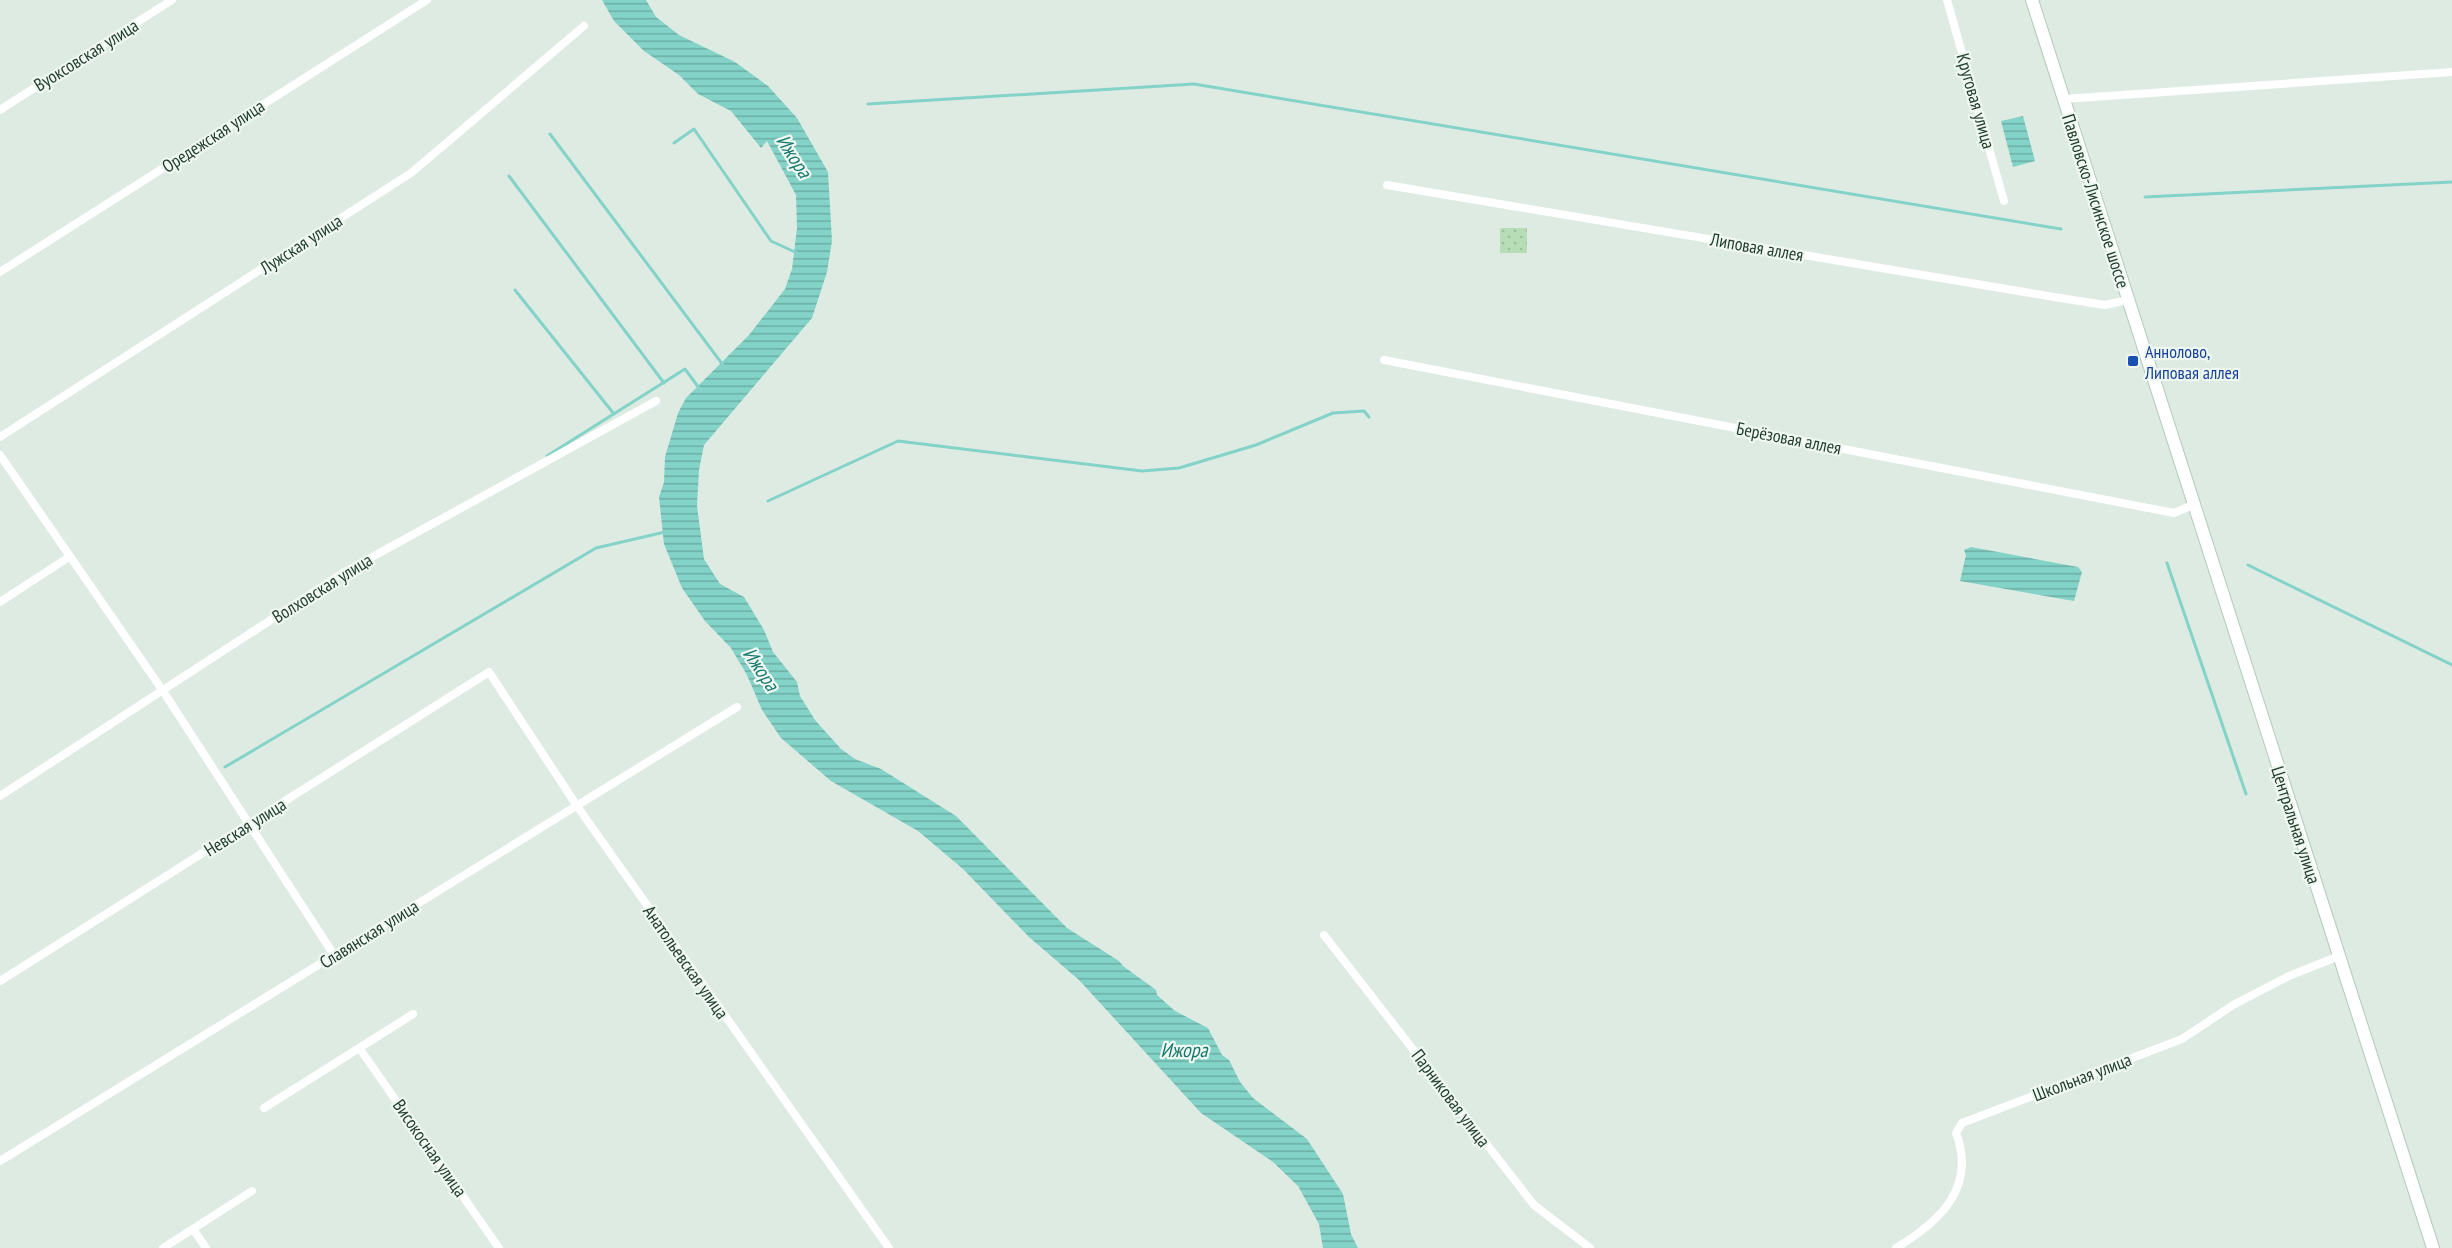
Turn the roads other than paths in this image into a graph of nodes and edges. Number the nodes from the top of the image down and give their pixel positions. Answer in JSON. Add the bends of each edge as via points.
{"nodes":[{"id":1,"x":172,"y":0,"type":"edge"},
{"id":2,"x":427,"y":0,"type":"edge"},
{"id":3,"x":1947,"y":0,"type":"edge"},
{"id":4,"x":2032,"y":0,"type":"edge"},
{"id":5,"x":584,"y":26,"type":"dead end"},
{"id":6,"x":2452,"y":72,"type":"edge"},
{"id":7,"x":2064,"y":99,"type":"junction"},
{"id":8,"x":0,"y":110,"type":"edge"},
{"id":9,"x":1387,"y":185,"type":"dead end"},
{"id":10,"x":2004,"y":201,"type":"dead end"},
{"id":11,"x":0,"y":272,"type":"edge"},
{"id":12,"x":2128,"y":300,"type":"junction"},
{"id":13,"x":1384,"y":360,"type":"dead end"},
{"id":14,"x":656,"y":401,"type":"dead end"},
{"id":15,"x":2161,"y":401,"type":"joint"},
{"id":16,"x":0,"y":437,"type":"edge"},
{"id":17,"x":0,"y":455,"type":"edge"},
{"id":18,"x":2193,"y":505,"type":"junction"},
{"id":19,"x":69,"y":557,"type":"junction"},
{"id":20,"x":0,"y":602,"type":"edge"},
{"id":21,"x":489,"y":672,"type":"joint"},
{"id":22,"x":163,"y":691,"type":"junction"},
{"id":23,"x":737,"y":707,"type":"dead end"},
{"id":24,"x":0,"y":796,"type":"edge"},
{"id":25,"x":577,"y":806,"type":"junction"},
{"id":26,"x":250,"y":823,"type":"junction"},
{"id":27,"x":1324,"y":935,"type":"dead end"},
{"id":28,"x":334,"y":955,"type":"junction"},
{"id":29,"x":2339,"y":956,"type":"junction"},
{"id":30,"x":0,"y":981,"type":"edge"},
{"id":31,"x":413,"y":1014,"type":"dead end"},
{"id":32,"x":360,"y":1049,"type":"junction"},
{"id":33,"x":264,"y":1108,"type":"dead end"},
{"id":34,"x":0,"y":1161,"type":"edge"},
{"id":35,"x":252,"y":1191,"type":"dead end"},
{"id":36,"x":193,"y":1229,"type":"junction"},
{"id":37,"x":163,"y":1248,"type":"edge"},
{"id":38,"x":206,"y":1248,"type":"edge"},
{"id":39,"x":499,"y":1248,"type":"edge"},
{"id":40,"x":888,"y":1248,"type":"edge"},
{"id":41,"x":1590,"y":1248,"type":"edge"},
{"id":42,"x":1896,"y":1248,"type":"edge"},
{"id":43,"x":2433,"y":1248,"type":"edge"}],
"edges":[{"from":1,"to":8,"type":"street","name":"Вуоксовская улица"},
{"from":2,"to":11,"type":"street","name":"Оредежская улица"},
{"from":3,"to":10,"type":"street","name":"Круговая улица"},
{"from":4,"to":7,"type":"main road","name":"Павловско-Лисинское шоссе"},
{"from":5,"to":16,"type":"street","name":"Лужская улица","via":[[411,173]]},
{"from":6,"to":7,"type":"street"},
{"from":7,"to":12,"type":"main road","name":"Павловско-Лисинское шоссе"},
{"from":9,"to":12,"type":"street","name":"Липовая аллея","via":[[2105,305]]},
{"from":12,"to":15,"type":"main road","name":"Павловско-Лисинское шоссе"},
{"from":13,"to":18,"type":"street","name":"Берёзовая аллея","via":[[2174,513]]},
{"from":14,"to":22,"type":"street","name":"Волховская улица","via":[[343,573]]},
{"from":15,"to":18,"type":"main road","name":"Центральная улица"},
{"from":17,"to":19,"type":"street"},
{"from":18,"to":29,"type":"main road","name":"Центральная улица"},
{"from":19,"to":20,"type":"street"},
{"from":19,"to":22,"type":"street"},
{"from":21,"to":25,"type":"street","name":"Анатольевская улица"},
{"from":21,"to":26,"type":"street","name":"Невская улица"},
{"from":22,"to":24,"type":"street","name":"Волховская улица"},
{"from":22,"to":26,"type":"street"},
{"from":23,"to":25,"type":"street","name":"Славянская улица"},
{"from":25,"to":28,"type":"street","name":"Славянская улица"},
{"from":25,"to":40,"type":"street","name":"Анатольевская улица"},
{"from":26,"to":28,"type":"street"},
{"from":26,"to":30,"type":"street","name":"Невская улица"},
{"from":27,"to":41,"type":"street","name":"Парниковая улица","via":[[1534,1205]]},
{"from":28,"to":34,"type":"street","name":"Славянская улица"},
{"from":29,"to":42,"type":"street","name":"Школьная улица","via":[[2233,1005],[2182,1039],[1962,1123],[1956,1133],[1962,1167],[1951,1200],[1941,1215]]},
{"from":29,"to":43,"type":"main road","name":"Центральная улица"},
{"from":31,"to":32,"type":"street"},
{"from":32,"to":33,"type":"street"},
{"from":32,"to":39,"type":"street","name":"Високосная улица"},
{"from":35,"to":36,"type":"street"},
{"from":36,"to":37,"type":"street"},
{"from":36,"to":38,"type":"street"}]}
